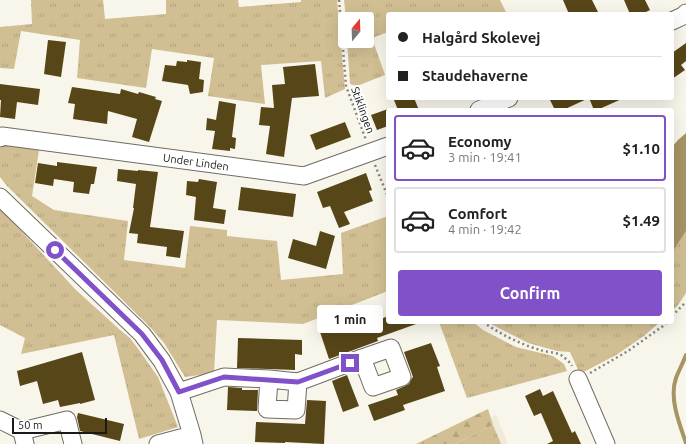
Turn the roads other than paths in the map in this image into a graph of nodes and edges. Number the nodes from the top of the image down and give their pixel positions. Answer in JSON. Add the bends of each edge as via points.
{"nodes":[{"id":1,"x":686,"y":13,"type":"edge"},
{"id":2,"x":674,"y":20,"type":"edge"},
{"id":3,"x":504,"y":100,"type":"edge"},
{"id":4,"x":484,"y":108,"type":"edge"},
{"id":5,"x":0,"y":138,"type":"edge"},
{"id":6,"x":386,"y":147,"type":"edge"},
{"id":7,"x":0,"y":197,"type":"edge"},
{"id":8,"x":362,"y":358,"type":"dead end"},
{"id":9,"x":269,"y":379,"type":"junction"},
{"id":10,"x":578,"y":379,"type":"road end"},
{"id":11,"x":298,"y":382,"type":"junction"},
{"id":12,"x":179,"y":392,"type":"junction"},
{"id":13,"x":0,"y":420,"type":"edge"},
{"id":14,"x":23,"y":437,"type":"edge"},
{"id":15,"x":193,"y":440,"type":"edge"},
{"id":16,"x":73,"y":444,"type":"edge"},
{"id":17,"x":158,"y":444,"type":"edge"},
{"id":18,"x":606,"y":444,"type":"edge"}],
"edges":[{"from":1,"to":2,"type":"street"},
{"from":3,"to":4,"type":"street"},
{"from":5,"to":6,"type":"street","name":"Under Linden","via":[[2,136],[304,176]]},
{"from":7,"to":12,"type":"street","via":[[142,334],[162,360]]},
{"from":8,"to":11,"type":"street"},
{"from":9,"to":11,"type":"street"},
{"from":9,"to":11,"type":"street","via":[[267,409],[296,410]]},
{"from":9,"to":12,"type":"street","via":[[224,377]]},
{"from":10,"to":18,"type":"street"},
{"from":12,"to":15,"type":"street"},
{"from":13,"to":14,"type":"street"},
{"from":14,"to":16,"type":"street","via":[[67,420]]},
{"from":15,"to":17,"type":"street"}]}
